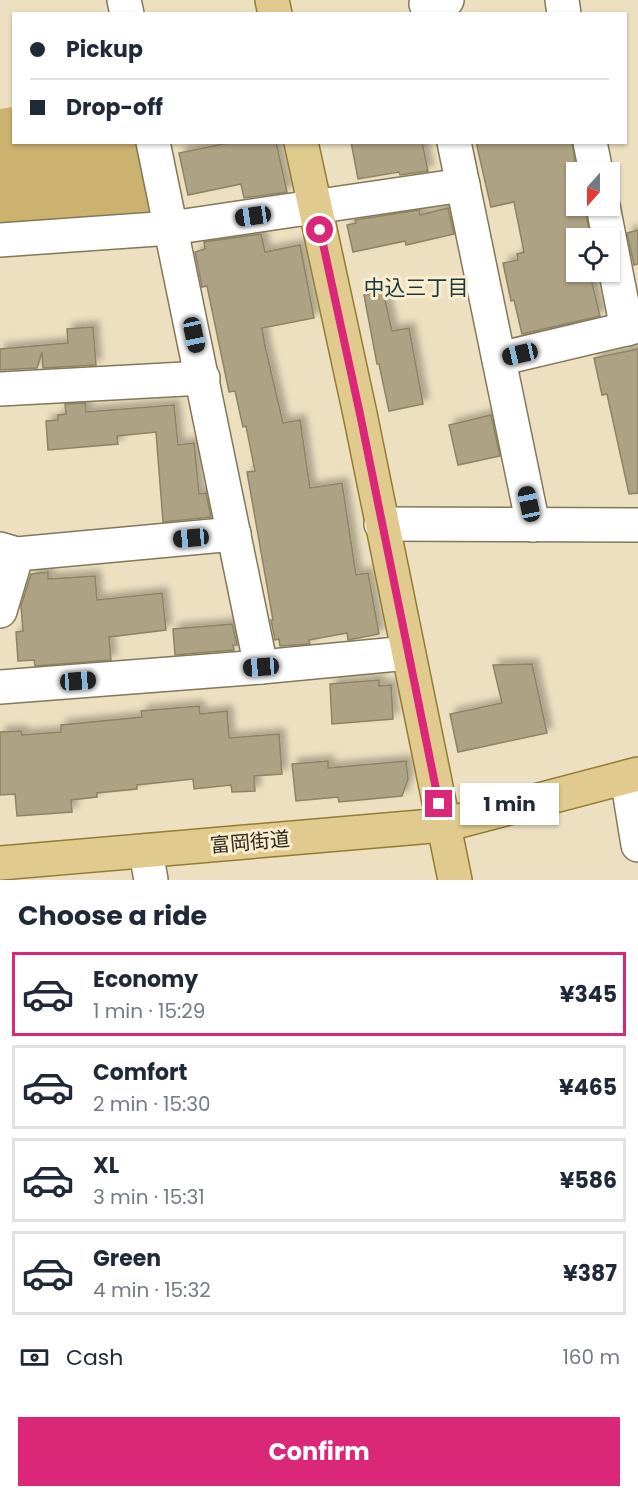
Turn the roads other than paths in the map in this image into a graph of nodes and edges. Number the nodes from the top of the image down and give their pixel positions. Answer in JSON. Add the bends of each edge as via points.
{"nodes":[{"id":1,"x":153,"y":144,"type":"edge"},
{"id":2,"x":301,"y":144,"type":"edge"},
{"id":3,"x":454,"y":144,"type":"edge"},
{"id":4,"x":590,"y":144,"type":"edge"},
{"id":5,"x":594,"y":162,"type":"edge"},
{"id":6,"x":463,"y":185,"type":"junction"},
{"id":7,"x":315,"y":207,"type":"junction"},
{"id":8,"x":605,"y":216,"type":"edge"},
{"id":9,"x":171,"y":228,"type":"junction"},
{"id":10,"x":0,"y":240,"type":"edge"},
{"id":11,"x":633,"y":327,"type":"edge"},
{"id":12,"x":499,"y":359,"type":"junction"},
{"id":13,"x":203,"y":378,"type":"junction"},
{"id":14,"x":0,"y":389,"type":"edge"},
{"id":15,"x":381,"y":524,"type":"junction"},
{"id":16,"x":534,"y":525,"type":"junction"},
{"id":17,"x":638,"y":525,"type":"edge"},
{"id":18,"x":234,"y":534,"type":"junction"},
{"id":19,"x":9,"y":551,"type":"edge"},
{"id":20,"x":0,"y":611,"type":"edge"},
{"id":21,"x":408,"y":653,"type":"junction"},
{"id":22,"x":261,"y":667,"type":"junction"},
{"id":23,"x":0,"y":687,"type":"edge"},
{"id":24,"x":633,"y":775,"type":"edge"},
{"id":25,"x":444,"y":825,"type":"junction"},
{"id":26,"x":638,"y":845,"type":"edge"},
{"id":27,"x":0,"y":863,"type":"edge"},
{"id":28,"x":148,"y":866,"type":"edge"},
{"id":29,"x":455,"y":880,"type":"edge"}],
"edges":[{"from":1,"to":9,"type":"street"},
{"from":2,"to":7,"type":"main road"},
{"from":3,"to":6,"type":"street"},
{"from":4,"to":5,"type":"street"},
{"from":6,"to":7,"type":"street"},
{"from":6,"to":12,"type":"street"},
{"from":7,"to":9,"type":"street"},
{"from":7,"to":15,"type":"main road"},
{"from":8,"to":11,"type":"street"},
{"from":9,"to":10,"type":"street"},
{"from":9,"to":13,"type":"street"},
{"from":11,"to":12,"type":"street"},
{"from":12,"to":16,"type":"street"},
{"from":13,"to":14,"type":"street"},
{"from":13,"to":18,"type":"street"},
{"from":15,"to":16,"type":"street"},
{"from":15,"to":21,"type":"main road"},
{"from":16,"to":17,"type":"street"},
{"from":18,"to":19,"type":"street"},
{"from":18,"to":22,"type":"street"},
{"from":19,"to":20,"type":"street"},
{"from":21,"to":22,"type":"street"},
{"from":21,"to":25,"type":"main road"},
{"from":22,"to":23,"type":"street"},
{"from":24,"to":25,"type":"main road","name":"富岡街道"},
{"from":24,"to":26,"type":"street"},
{"from":25,"to":28,"type":"main road","name":"富岡街道"},
{"from":25,"to":29,"type":"main road"},
{"from":27,"to":28,"type":"main road","name":"富岡街道"}]}
